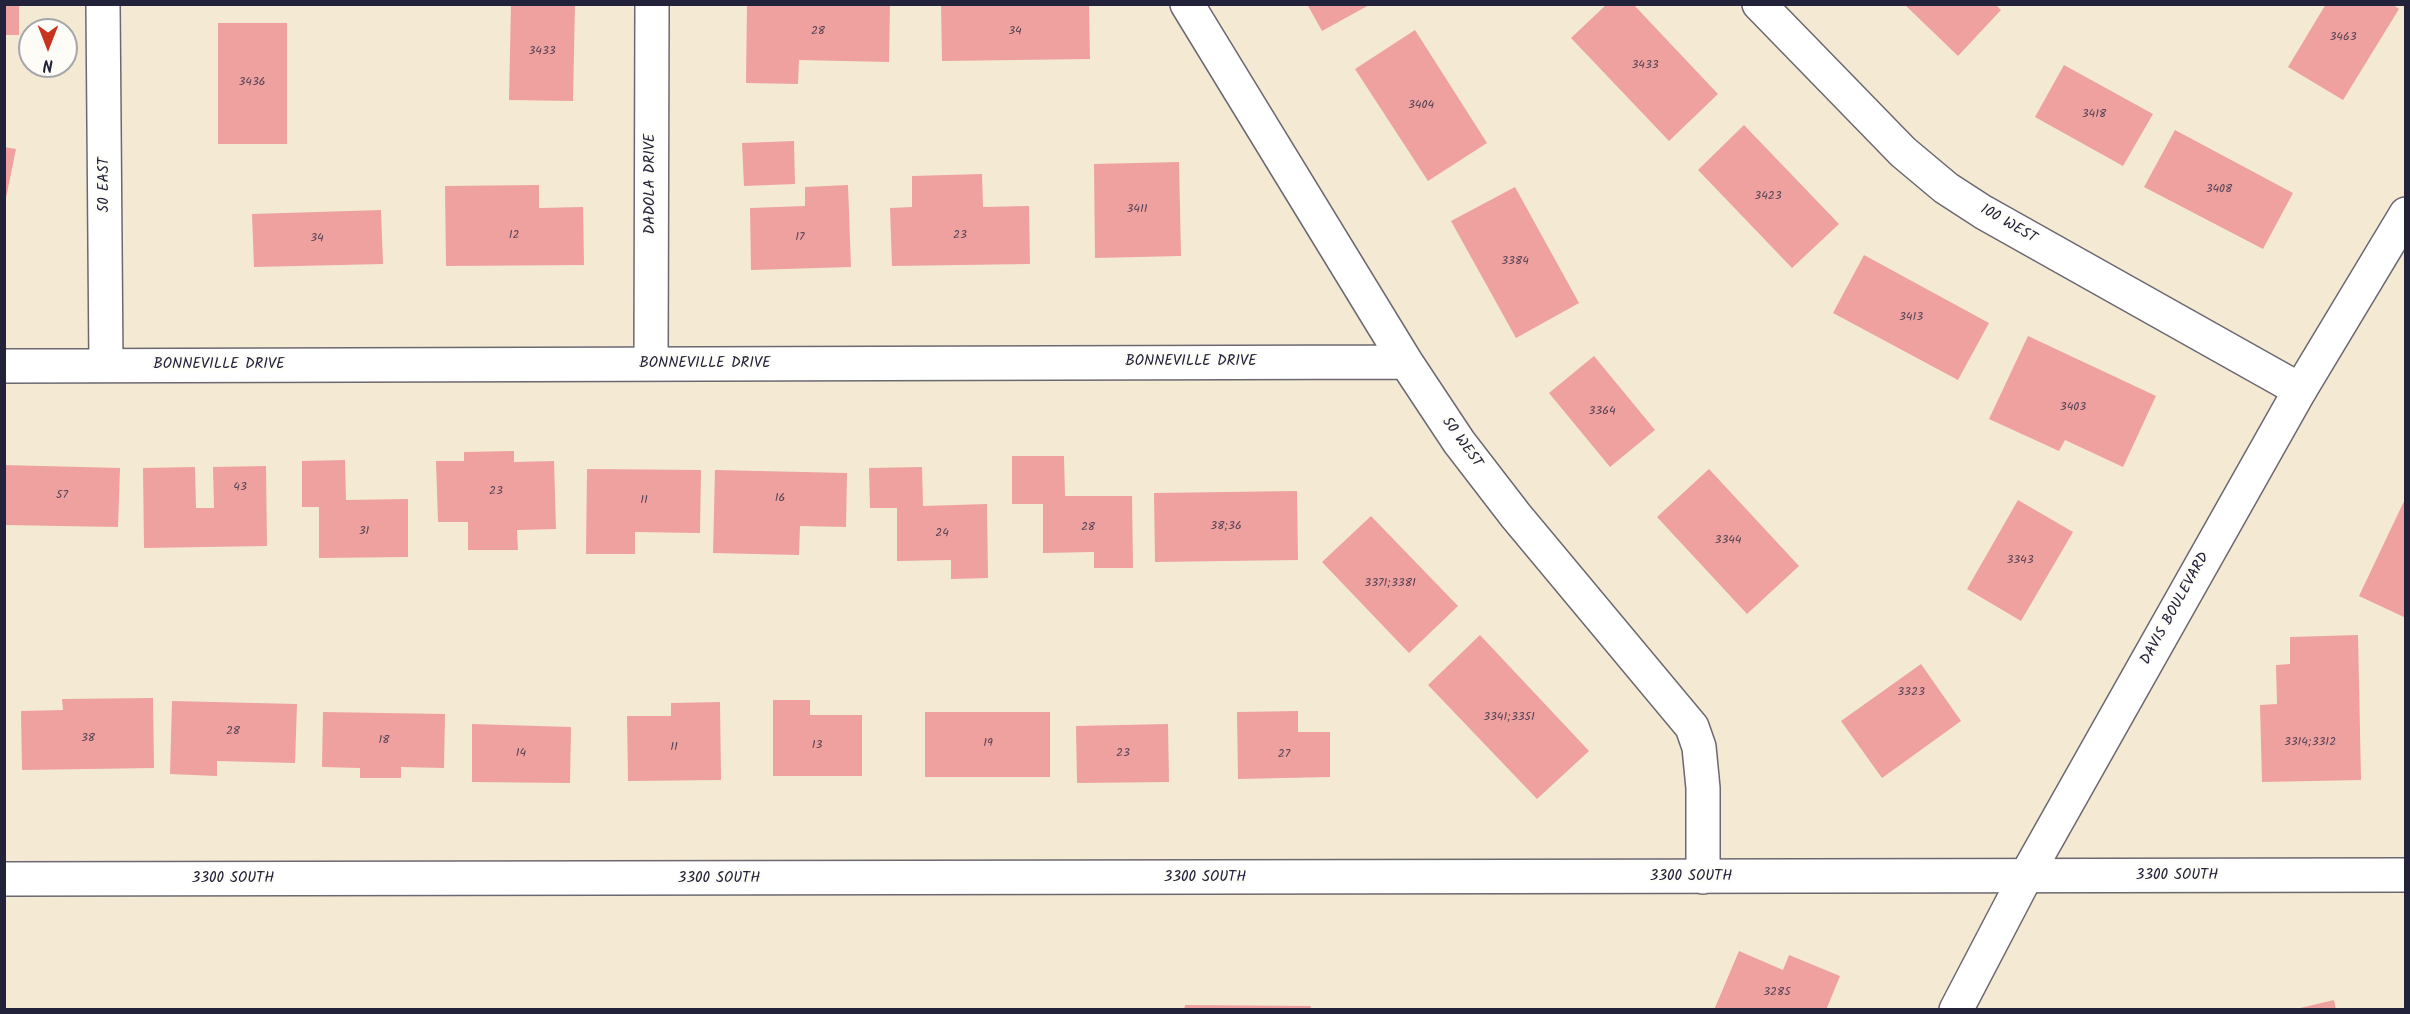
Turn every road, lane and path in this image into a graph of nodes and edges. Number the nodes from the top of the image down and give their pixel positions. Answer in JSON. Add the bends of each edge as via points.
{"nodes":[{"id":1,"x":103,"y":4,"type":"edge"},
{"id":2,"x":652,"y":4,"type":"edge"},
{"id":3,"x":1187,"y":4,"type":"edge"},
{"id":4,"x":1759,"y":4,"type":"edge"},
{"id":5,"x":2406,"y":214,"type":"edge"},
{"id":6,"x":1406,"y":362,"type":"junction"},
{"id":7,"x":651,"y":364,"type":"junction"},
{"id":8,"x":106,"y":365,"type":"junction"},
{"id":9,"x":4,"y":366,"type":"edge"},
{"id":10,"x":2300,"y":390,"type":"junction"},
{"id":11,"x":2406,"y":875,"type":"edge"},
{"id":12,"x":2026,"y":876,"type":"junction"},
{"id":13,"x":1703,"y":877,"type":"junction"},
{"id":14,"x":4,"y":879,"type":"edge"},
{"id":15,"x":1956,"y":1010,"type":"edge"}],
"edges":[{"from":1,"to":8,"type":"street","name":"50 EAST"},
{"from":2,"to":7,"type":"street","name":"DADOLA DRIVE"},
{"from":3,"to":6,"type":"street","name":"50 WEST"},
{"from":4,"to":10,"type":"street","name":"100 WEST","via":[[1903,152],[1946,188]]},
{"from":5,"to":10,"type":"street","name":"DAVIS BOULEVARD"},
{"from":6,"to":7,"type":"street","name":"BONNEVILLE DRIVE"},
{"from":6,"to":13,"type":"street","name":"50 WEST","via":[[1459,442],[1516,516],[1692,727],[1699,747],[1703,788]]},
{"from":7,"to":8,"type":"street","name":"BONNEVILLE DRIVE"},
{"from":8,"to":9,"type":"street","name":"BONNEVILLE DRIVE"},
{"from":10,"to":12,"type":"street","name":"DAVIS BOULEVARD"},
{"from":11,"to":12,"type":"street","name":"3300 SOUTH"},
{"from":12,"to":13,"type":"street","name":"3300 SOUTH"},
{"from":12,"to":15,"type":"street","name":"DAVIS BOULEVARD"},
{"from":13,"to":14,"type":"street","name":"3300 SOUTH"}]}
